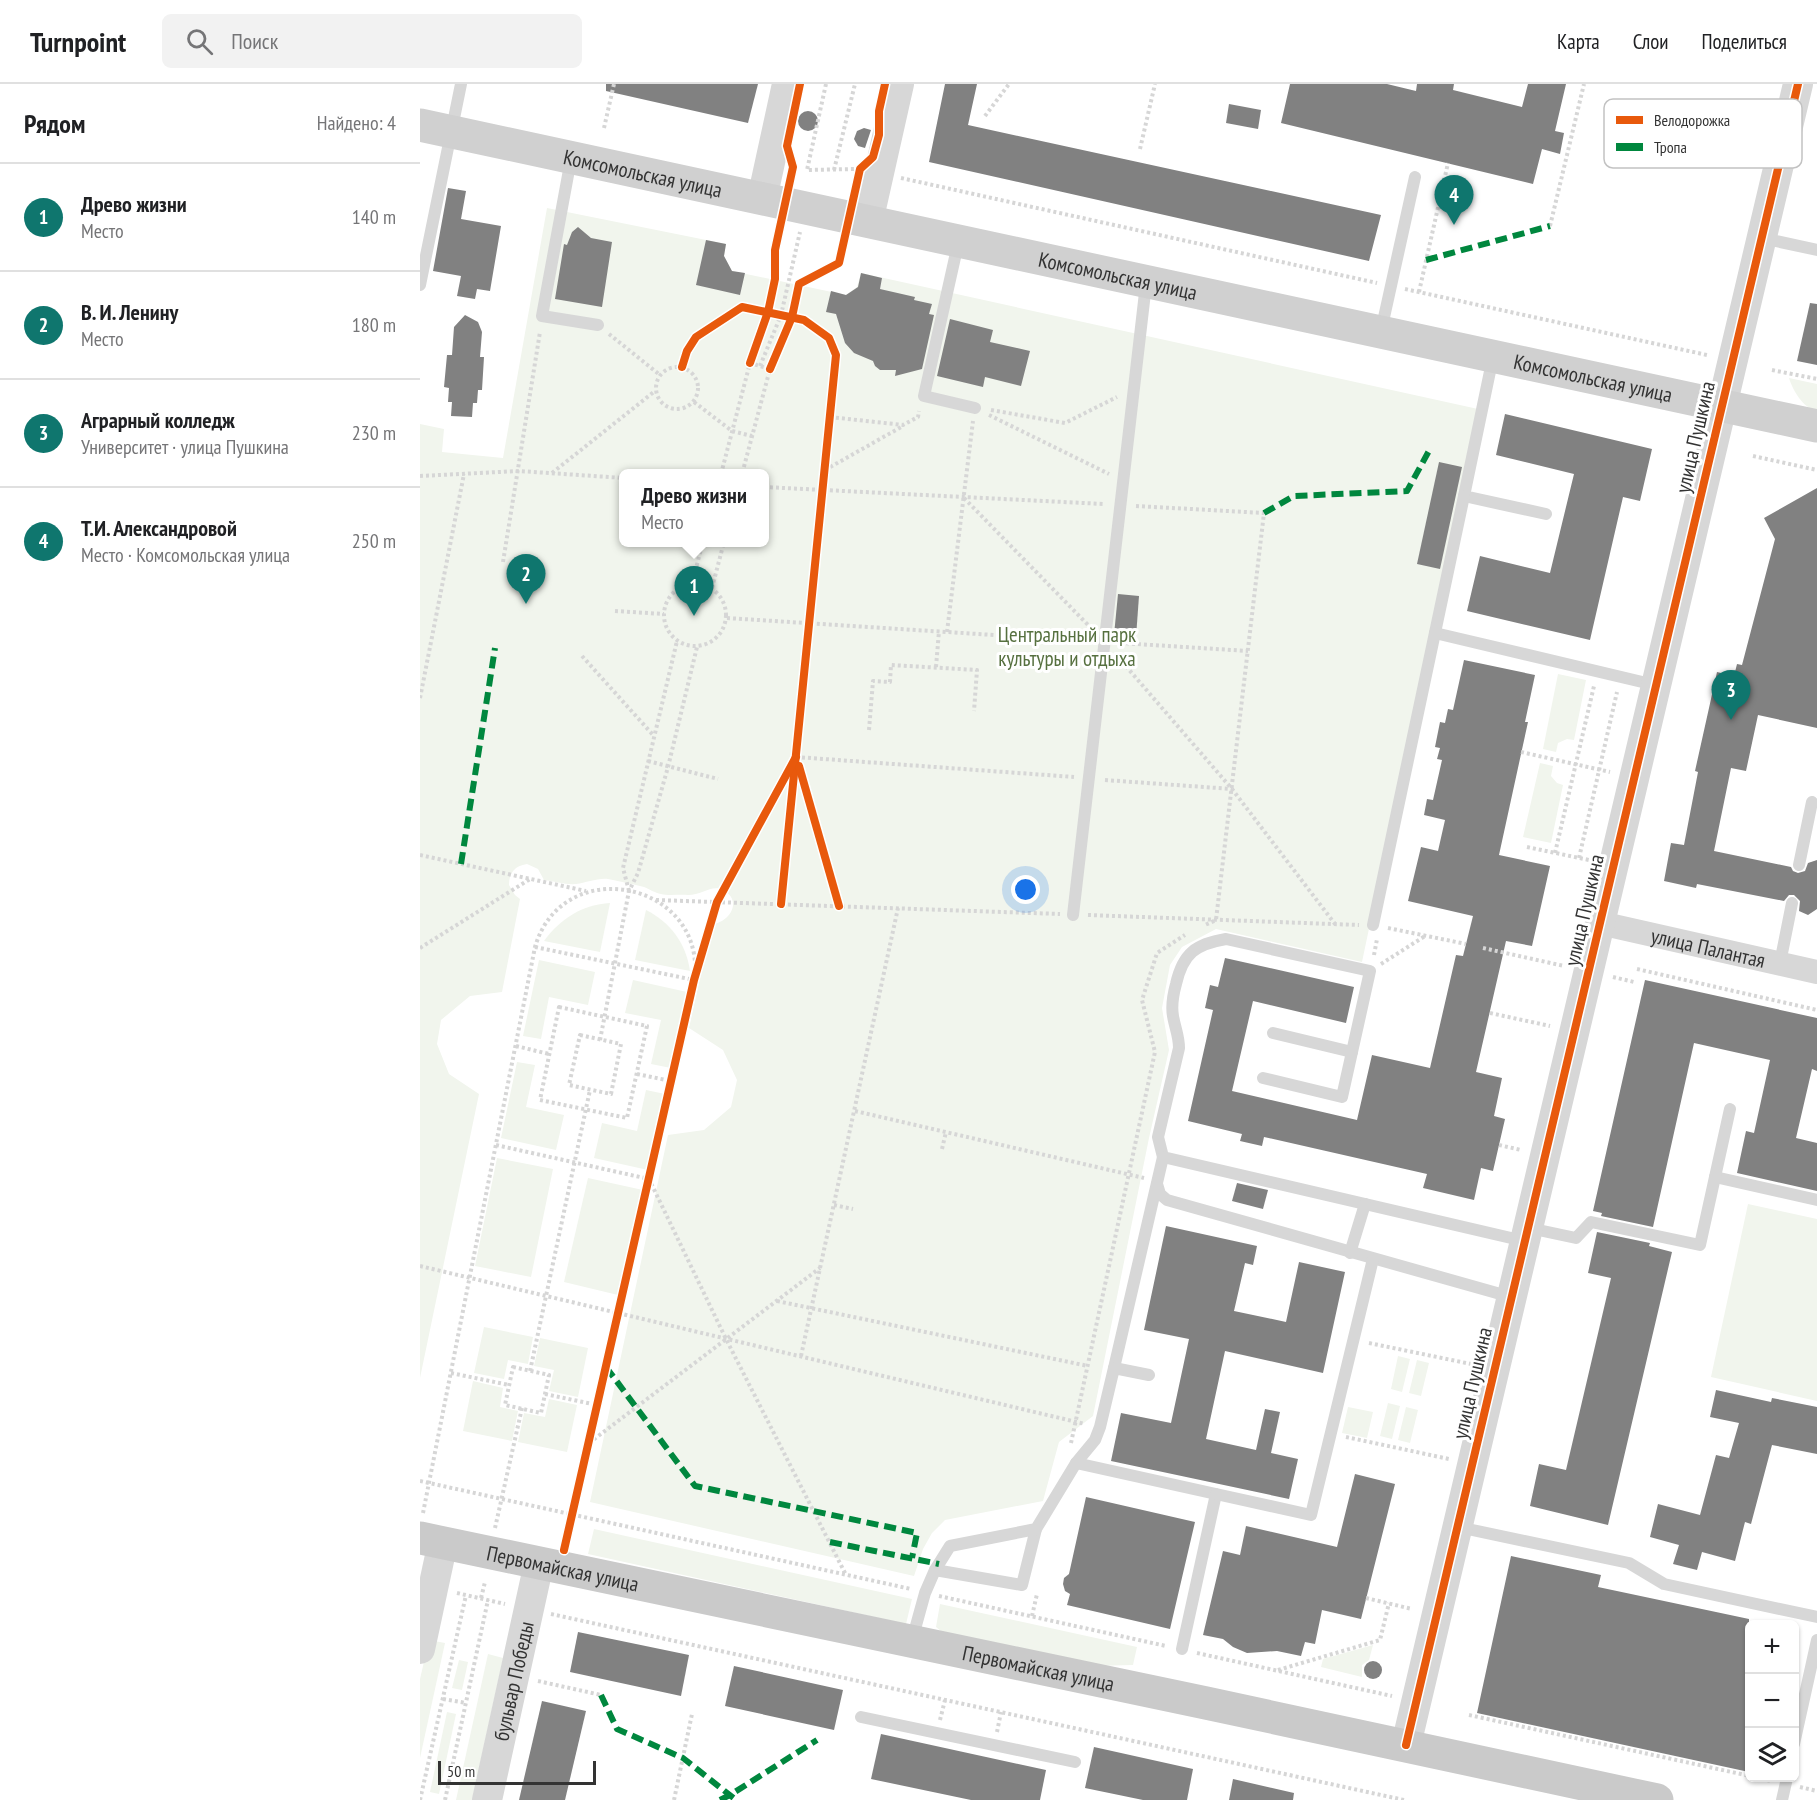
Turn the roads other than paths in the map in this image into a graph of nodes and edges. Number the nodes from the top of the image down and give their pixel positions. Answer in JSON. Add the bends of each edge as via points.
{"nodes":[{"id":1,"x":461,"y":84,"type":"edge"},
{"id":2,"x":787,"y":84,"type":"edge"},
{"id":3,"x":899,"y":84,"type":"edge"},
{"id":4,"x":1798,"y":84,"type":"edge"},
{"id":5,"x":1794,"y":99,"type":"edge"},
{"id":6,"x":436,"y":128,"type":"edge"},
{"id":7,"x":571,"y":158,"type":"junction"},
{"id":8,"x":1778,"y":168,"type":"edge"},
{"id":9,"x":1415,"y":177,"type":"dead end"},
{"id":10,"x":762,"y":199,"type":"junction"},
{"id":11,"x":868,"y":222,"type":"junction"},
{"id":12,"x":1761,"y":238,"type":"junction"},
{"id":13,"x":959,"y":241,"type":"junction"},
{"id":14,"x":1817,"y":250,"type":"edge"},
{"id":15,"x":1146,"y":281,"type":"junction"},
{"id":16,"x":420,"y":285,"type":"edge"},
{"id":17,"x":598,"y":325,"type":"road end"},
{"id":18,"x":1380,"y":332,"type":"junction"},
{"id":19,"x":1493,"y":356,"type":"junction"},
{"id":20,"x":1721,"y":405,"type":"junction"},
{"id":21,"x":975,"y":408,"type":"road end"},
{"id":22,"x":1817,"y":426,"type":"edge"},
{"id":23,"x":1464,"y":496,"type":"junction"},
{"id":24,"x":1546,"y":514,"type":"dead end"},
{"id":25,"x":1435,"y":633,"type":"junction"},
{"id":26,"x":1655,"y":684,"type":"junction"},
{"id":27,"x":1812,"y":802,"type":"dead end"},
{"id":28,"x":1799,"y":865,"type":"dead end"},
{"id":29,"x":1792,"y":903,"type":"dead end"},
{"id":30,"x":1073,"y":915,"type":"dead end"},
{"id":31,"x":1600,"y":923,"type":"junction"},
{"id":32,"x":1375,"y":932,"type":"road end"},
{"id":33,"x":1780,"y":963,"type":"junction"},
{"id":34,"x":1817,"y":972,"type":"edge"},
{"id":35,"x":1273,"y":1033,"type":"dead end"},
{"id":36,"x":1352,"y":1052,"type":"junction"},
{"id":37,"x":1263,"y":1078,"type":"dead end"},
{"id":38,"x":1730,"y":1109,"type":"dead end"},
{"id":39,"x":1163,"y":1156,"type":"junction"},
{"id":40,"x":1716,"y":1177,"type":"junction"},
{"id":41,"x":1157,"y":1183,"type":"junction"},
{"id":42,"x":1817,"y":1200,"type":"edge"},
{"id":43,"x":1365,"y":1204,"type":"junction"},
{"id":44,"x":1526,"y":1235,"type":"junction"},
{"id":45,"x":1350,"y":1253,"type":"junction"},
{"id":46,"x":1373,"y":1259,"type":"junction"},
{"id":47,"x":1511,"y":1298,"type":"junction"},
{"id":48,"x":1114,"y":1368,"type":"junction"},
{"id":49,"x":1149,"y":1375,"type":"dead end"},
{"id":50,"x":1076,"y":1463,"type":"junction"},
{"id":51,"x":1216,"y":1494,"type":"junction"},
{"id":52,"x":1457,"y":1527,"type":"junction"},
{"id":53,"x":1036,"y":1529,"type":"junction"},
{"id":54,"x":429,"y":1531,"type":"edge"},
{"id":55,"x":552,"y":1556,"type":"junction"},
{"id":56,"x":935,"y":1570,"type":"junction"},
{"id":57,"x":1817,"y":1617,"type":"edge"},
{"id":58,"x":1817,"y":1640,"type":"edge"},
{"id":59,"x":912,"y":1641,"type":"junction"},
{"id":60,"x":420,"y":1649,"type":"edge"},
{"id":61,"x":1182,"y":1649,"type":"road end"},
{"id":62,"x":861,"y":1717,"type":"dead end"},
{"id":63,"x":1798,"y":1728,"type":"edge"},
{"id":64,"x":1406,"y":1745,"type":"junction"},
{"id":65,"x":1076,"y":1762,"type":"dead end"},
{"id":66,"x":1786,"y":1782,"type":"edge"},
{"id":67,"x":488,"y":1800,"type":"edge"},
{"id":68,"x":1657,"y":1800,"type":"edge"},
{"id":69,"x":1782,"y":1800,"type":"edge"}],
"edges":[{"from":1,"to":6,"type":"lane"},
{"from":2,"to":10,"type":"street"},
{"from":3,"to":11,"type":"street"},
{"from":4,"to":5,"type":"street","name":"улица Пушкина"},
{"from":6,"to":7,"type":"main road","name":"Комсомольская улица"},
{"from":6,"to":16,"type":"lane"},
{"from":7,"to":10,"type":"main road","name":"Комсомольская улица"},
{"from":7,"to":17,"type":"lane","via":[[542,316]]},
{"from":8,"to":12,"type":"street","name":"улица Пушкина"},
{"from":9,"to":18,"type":"lane"},
{"from":10,"to":11,"type":"main road","name":"Комсомольская улица"},
{"from":11,"to":13,"type":"main road","name":"Комсомольская улица"},
{"from":12,"to":14,"type":"lane"},
{"from":12,"to":20,"type":"street","name":"улица Пушкина"},
{"from":13,"to":15,"type":"main road","name":"Комсомольская улица"},
{"from":13,"to":21,"type":"lane","via":[[924,396]]},
{"from":15,"to":18,"type":"main road","name":"Комсомольская улица"},
{"from":15,"to":30,"type":"lane"},
{"from":18,"to":19,"type":"main road","name":"Комсомольская улица"},
{"from":19,"to":20,"type":"main road","name":"Комсомольская улица"},
{"from":19,"to":23,"type":"lane"},
{"from":20,"to":22,"type":"main road","name":"Комсомольская улица"},
{"from":20,"to":26,"type":"street","name":"улица Пушкина"},
{"from":23,"to":24,"type":"lane"},
{"from":23,"to":25,"type":"lane"},
{"from":25,"to":26,"type":"lane"},
{"from":25,"to":32,"type":"lane"},
{"from":26,"to":31,"type":"street","name":"улица Пушкина"},
{"from":27,"to":28,"type":"lane"},
{"from":29,"to":33,"type":"lane"},
{"from":31,"to":33,"type":"street","name":"улица Палантая"},
{"from":31,"to":44,"type":"street","name":"улица Пушкина"},
{"from":33,"to":34,"type":"street","name":"улица Палантая"},
{"from":35,"to":36,"type":"lane"},
{"from":36,"to":37,"type":"lane","via":[[1342,1097]]},
{"from":36,"to":39,"type":"lane","via":[[1370,971],[1226,939],[1207,942],[1189,954],[1179,970],[1172,1003],[1179,1048],[1158,1137]]},
{"from":38,"to":40,"type":"lane"},
{"from":39,"to":41,"type":"lane"},
{"from":39,"to":43,"type":"lane"},
{"from":40,"to":42,"type":"lane"},
{"from":40,"to":44,"type":"lane","via":[[1700,1245],[1591,1222],[1576,1238]]},
{"from":41,"to":45,"type":"lane","via":[[1167,1200]]},
{"from":41,"to":48,"type":"lane"},
{"from":43,"to":44,"type":"lane"},
{"from":43,"to":45,"type":"lane"},
{"from":44,"to":47,"type":"street","name":"улица Пушкина"},
{"from":45,"to":46,"type":"lane"},
{"from":46,"to":47,"type":"lane"},
{"from":46,"to":51,"type":"lane","via":[[1311,1515]]},
{"from":47,"to":52,"type":"street","name":"улица Пушкина"},
{"from":48,"to":49,"type":"lane"},
{"from":48,"to":50,"type":"lane","via":[[1095,1440]]},
{"from":50,"to":51,"type":"lane"},
{"from":50,"to":53,"type":"lane"},
{"from":51,"to":61,"type":"lane"},
{"from":52,"to":57,"type":"lane","via":[[1629,1563],[1664,1584]]},
{"from":52,"to":64,"type":"street","name":"улица Пушкина"},
{"from":53,"to":56,"type":"lane","via":[[950,1546]]},
{"from":53,"to":56,"type":"lane","via":[[1022,1585]]},
{"from":54,"to":55,"type":"main road","name":"Первомайская улица"},
{"from":54,"to":60,"type":"street"},
{"from":55,"to":59,"type":"main road","name":"Первомайская улица"},
{"from":55,"to":67,"type":"street","name":"бульвар Победы"},
{"from":56,"to":59,"type":"lane"},
{"from":58,"to":63,"type":"lane"},
{"from":59,"to":64,"type":"main road","name":"Первомайская улица"},
{"from":62,"to":65,"type":"lane"},
{"from":64,"to":68,"type":"main road","name":"Первомайская улица","via":[[1572,1786]]},
{"from":66,"to":69,"type":"lane"}]}
